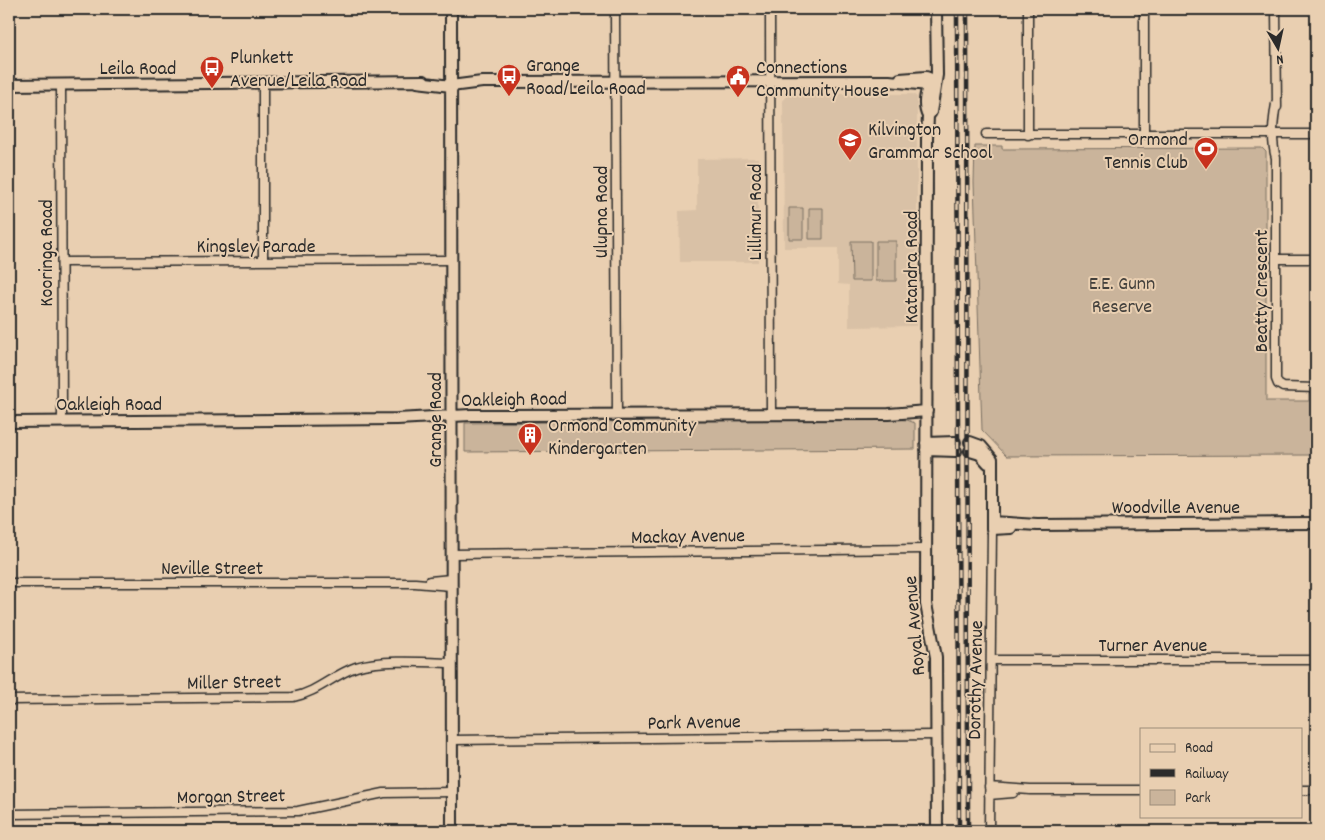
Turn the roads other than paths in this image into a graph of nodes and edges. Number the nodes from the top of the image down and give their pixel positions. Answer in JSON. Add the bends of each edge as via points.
{"nodes":[{"id":1,"x":450,"y":9,"type":"edge"},
{"id":2,"x":615,"y":9,"type":"edge"},
{"id":3,"x":770,"y":9,"type":"edge"},
{"id":4,"x":936,"y":9,"type":"edge"},
{"id":5,"x":1028,"y":9,"type":"edge"},
{"id":6,"x":1144,"y":9,"type":"edge"},
{"id":7,"x":1276,"y":9,"type":"edge"},
{"id":8,"x":770,"y":81,"type":"junction"},
{"id":9,"x":932,"y":81,"type":"junction"},
{"id":10,"x":451,"y":82,"type":"junction"},
{"id":11,"x":615,"y":82,"type":"junction"},
{"id":12,"x":263,"y":83,"type":"junction"},
{"id":13,"x":9,"y":85,"type":"edge"},
{"id":14,"x":61,"y":85,"type":"junction"},
{"id":15,"x":986,"y":134,"type":"dead end"},
{"id":16,"x":1144,"y":134,"type":"junction"},
{"id":17,"x":1276,"y":134,"type":"junction"},
{"id":18,"x":1316,"y":134,"type":"edge"},
{"id":19,"x":1028,"y":135,"type":"junction"},
{"id":20,"x":1276,"y":259,"type":"junction"},
{"id":21,"x":1316,"y":259,"type":"edge"},
{"id":22,"x":451,"y":260,"type":"junction"},
{"id":23,"x":263,"y":261,"type":"junction"},
{"id":24,"x":62,"y":262,"type":"junction"},
{"id":25,"x":1316,"y":388,"type":"edge"},
{"id":26,"x":771,"y":414,"type":"junction"},
{"id":27,"x":617,"y":415,"type":"junction"},
{"id":28,"x":927,"y":415,"type":"junction"},
{"id":29,"x":452,"y":417,"type":"junction"},
{"id":30,"x":62,"y":421,"type":"junction"},
{"id":31,"x":9,"y":422,"type":"edge"},
{"id":32,"x":926,"y":446,"type":"junction"},
{"id":33,"x":956,"y":446,"type":"dead end"},
{"id":34,"x":970,"y":446,"type":"dead end"},
{"id":35,"x":1316,"y":523,"type":"edge"},
{"id":36,"x":992,"y":526,"type":"junction"},
{"id":37,"x":926,"y":549,"type":"junction"},
{"id":38,"x":452,"y":554,"type":"junction"},
{"id":39,"x":451,"y":582,"type":"junction"},
{"id":40,"x":9,"y":583,"type":"edge"},
{"id":41,"x":991,"y":660,"type":"junction"},
{"id":42,"x":1316,"y":660,"type":"edge"},
{"id":43,"x":452,"y":663,"type":"junction"},
{"id":44,"x":9,"y":700,"type":"edge"},
{"id":45,"x":936,"y":735,"type":"junction"},
{"id":46,"x":452,"y":740,"type":"junction"},
{"id":47,"x":1140,"y":790,"type":"edge"},
{"id":48,"x":1302,"y":790,"type":"edge"},
{"id":49,"x":1316,"y":790,"type":"edge"},
{"id":50,"x":989,"y":791,"type":"junction"},
{"id":51,"x":452,"y":792,"type":"junction"},
{"id":52,"x":9,"y":814,"type":"edge"},
{"id":53,"x":452,"y":831,"type":"edge"},
{"id":54,"x":937,"y":831,"type":"edge"},
{"id":55,"x":989,"y":831,"type":"edge"}],
"edges":[{"from":1,"to":10,"type":"street","name":"Grange Road"},
{"from":2,"to":11,"type":"street","name":"Ulupna Road"},
{"from":3,"to":8,"type":"street","name":"Lillimur Road"},
{"from":4,"to":9,"type":"street","name":"Katandra Road","via":[[936,60]]},
{"from":5,"to":19,"type":"street"},
{"from":6,"to":16,"type":"street"},
{"from":7,"to":17,"type":"street","name":"Beatty Crescent"},
{"from":8,"to":9,"type":"street","name":"Leila Road"},
{"from":8,"to":11,"type":"street","name":"Leila Road"},
{"from":8,"to":26,"type":"street","name":"Lillimur Road"},
{"from":9,"to":28,"type":"street","name":"Katandra Road","via":[[931,112],[928,116]]},
{"from":10,"to":11,"type":"street","name":"Leila Road"},
{"from":10,"to":12,"type":"street","name":"Leila Road"},
{"from":10,"to":22,"type":"street","name":"Grange Road"},
{"from":11,"to":27,"type":"street","name":"Ulupna Road"},
{"from":12,"to":14,"type":"street","name":"Leila Road"},
{"from":12,"to":23,"type":"street"},
{"from":13,"to":14,"type":"street","name":"Leila Road"},
{"from":14,"to":24,"type":"street","name":"Kooringa Road"},
{"from":15,"to":19,"type":"street"},
{"from":16,"to":17,"type":"street"},
{"from":16,"to":19,"type":"street"},
{"from":17,"to":18,"type":"street"},
{"from":17,"to":20,"type":"street","name":"Beatty Crescent"},
{"from":20,"to":21,"type":"street"},
{"from":20,"to":25,"type":"street","name":"Beatty Crescent","via":[[1276,378],[1284,387]]},
{"from":22,"to":23,"type":"street","name":"Kingsley Parade"},
{"from":22,"to":29,"type":"street","name":"Grange Road"},
{"from":23,"to":24,"type":"street","name":"Kingsley Parade"},
{"from":24,"to":30,"type":"street","name":"Kooringa Road"},
{"from":26,"to":27,"type":"street","name":"Oakleigh Road"},
{"from":26,"to":28,"type":"street","name":"Oakleigh Road"},
{"from":27,"to":29,"type":"street","name":"Oakleigh Road"},
{"from":28,"to":32,"type":"street","name":"Royal Avenue"},
{"from":29,"to":30,"type":"street","name":"Oakleigh Road"},
{"from":29,"to":38,"type":"street","name":"Grange Road"},
{"from":30,"to":31,"type":"street","name":"Oakleigh Road"},
{"from":32,"to":33,"type":"street"},
{"from":32,"to":37,"type":"street","name":"Royal Avenue"},
{"from":34,"to":36,"type":"street","via":[[992,470]]},
{"from":35,"to":36,"type":"street","name":"Woodville Avenue"},
{"from":36,"to":41,"type":"street","name":"Dorothy Avenue"},
{"from":37,"to":38,"type":"street","name":"Mackay Avenue"},
{"from":37,"to":45,"type":"street","name":"Royal Avenue","via":[[926,612],[936,656]]},
{"from":38,"to":39,"type":"street","name":"Grange Road"},
{"from":39,"to":40,"type":"street","name":"Neville Street"},
{"from":39,"to":43,"type":"street","name":"Grange Road"},
{"from":41,"to":42,"type":"street","name":"Turner Avenue"},
{"from":41,"to":50,"type":"street","name":"Dorothy Avenue"},
{"from":43,"to":44,"type":"street","name":"Miller Street","via":[[365,665],[293,697]]},
{"from":43,"to":46,"type":"street","name":"Grange Road"},
{"from":45,"to":46,"type":"street","name":"Park Avenue"},
{"from":45,"to":54,"type":"street","name":"Royal Avenue"},
{"from":46,"to":51,"type":"street","name":"Grange Road"},
{"from":47,"to":50,"type":"street"},
{"from":48,"to":49,"type":"street"},
{"from":50,"to":55,"type":"street","name":"Dorothy Avenue"},
{"from":51,"to":52,"type":"street","name":"Morgan Street","via":[[384,793],[298,811]]},
{"from":51,"to":53,"type":"street","name":"Grange Road"}]}
